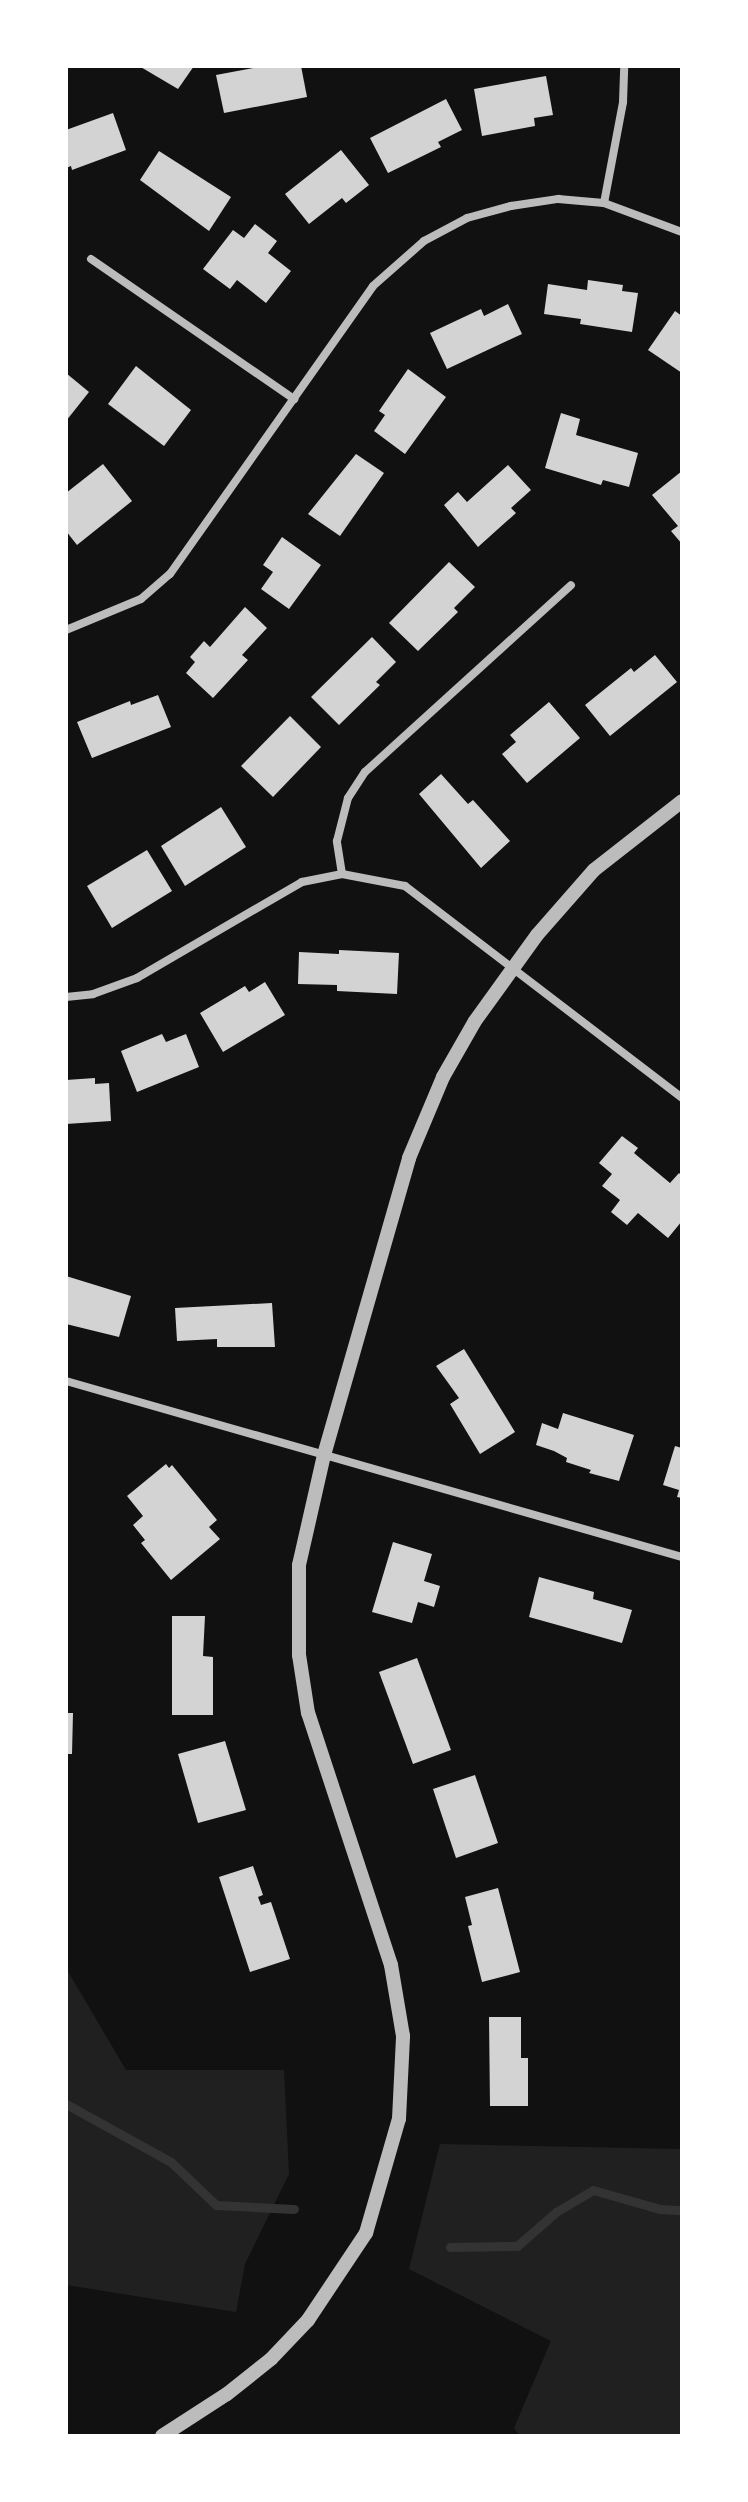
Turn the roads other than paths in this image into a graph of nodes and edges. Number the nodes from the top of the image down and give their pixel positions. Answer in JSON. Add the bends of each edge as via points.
{"nodes":[{"id":1,"x":624,"y":66,"type":"edge"},
{"id":2,"x":604,"y":203,"type":"junction"},
{"id":3,"x":682,"y":232,"type":"edge"},
{"id":4,"x":91,"y":259,"type":"dead end"},
{"id":5,"x":294,"y":399,"type":"junction"},
{"id":6,"x":571,"y":585,"type":"dead end"},
{"id":7,"x":66,"y":630,"type":"edge"},
{"id":8,"x":682,"y":801,"type":"edge"},
{"id":9,"x":342,"y":874,"type":"junction"},
{"id":10,"x":513,"y":966,"type":"junction"},
{"id":11,"x":66,"y":997,"type":"edge"},
{"id":12,"x":682,"y":1098,"type":"edge"},
{"id":13,"x":66,"y":1381,"type":"edge"},
{"id":14,"x":324,"y":1455,"type":"junction"},
{"id":15,"x":682,"y":1557,"type":"edge"},
{"id":16,"x":162,"y":2436,"type":"edge"}],
"edges":[{"from":1,"to":2,"type":"street","via":[[623,102]]},
{"from":2,"to":3,"type":"street"},
{"from":2,"to":5,"type":"street","via":[[558,199],[511,206],[467,218],[424,241],[373,286]]},
{"from":4,"to":5,"type":"street"},
{"from":5,"to":7,"type":"street","via":[[170,574],[141,599]]},
{"from":6,"to":9,"type":"street","via":[[365,772],[348,798],[337,841]]},
{"from":8,"to":10,"type":"street","via":[[594,870]]},
{"from":9,"to":10,"type":"street","via":[[405,886]]},
{"from":9,"to":11,"type":"street","via":[[302,882],[137,978],[93,994]]},
{"from":10,"to":12,"type":"street"},
{"from":10,"to":14,"type":"street","via":[[443,1077],[409,1158]]},
{"from":13,"to":14,"type":"street"},
{"from":14,"to":15,"type":"street"},
{"from":14,"to":16,"type":"street","via":[[299,1565],[299,1655],[308,1713],[391,1965],[403,2036],[399,2119],[366,2233],[308,2320],[227,2394]]}]}
